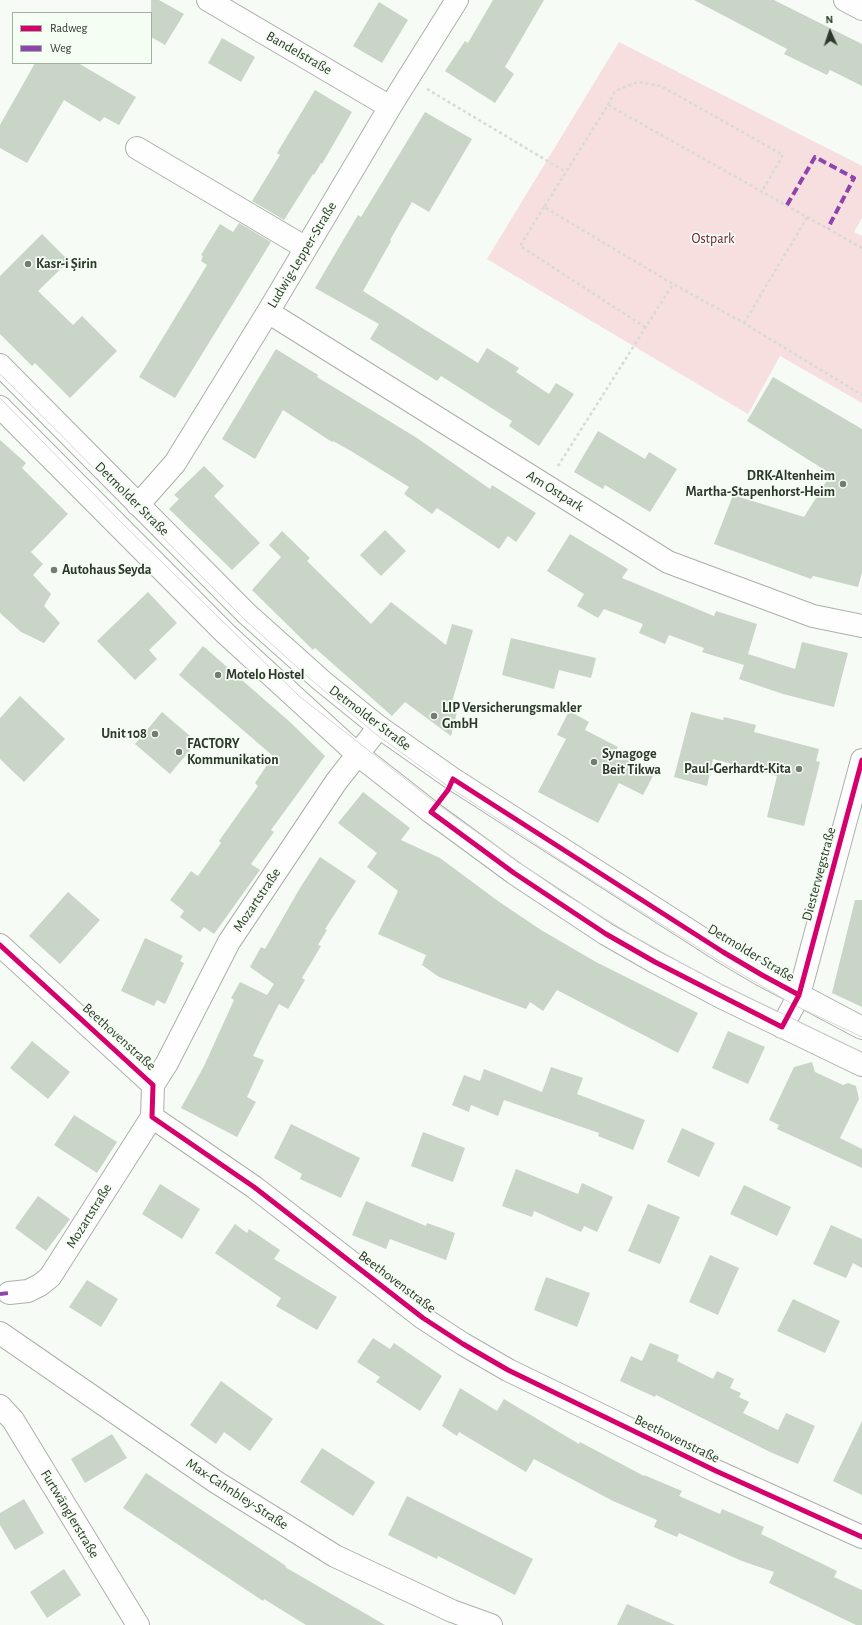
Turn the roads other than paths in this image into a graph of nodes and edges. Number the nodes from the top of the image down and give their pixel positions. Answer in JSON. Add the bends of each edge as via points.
{"nodes":[{"id":1,"x":208,"y":0,"type":"edge"},
{"id":2,"x":457,"y":0,"type":"edge"},
{"id":3,"x":845,"y":0,"type":"edge"},
{"id":4,"x":862,"y":8,"type":"edge"},
{"id":5,"x":390,"y":107,"type":"junction"},
{"id":6,"x":137,"y":148,"type":"dead end"},
{"id":7,"x":306,"y":248,"type":"junction"},
{"id":8,"x":268,"y":312,"type":"junction"},
{"id":9,"x":0,"y":365,"type":"edge"},
{"id":10,"x":0,"y":407,"type":"edge"},
{"id":11,"x":138,"y":505,"type":"junction"},
{"id":12,"x":862,"y":626,"type":"edge"},
{"id":13,"x":379,"y":727,"type":"junction"},
{"id":14,"x":357,"y":754,"type":"junction"},
{"id":15,"x":862,"y":760,"type":"edge"},
{"id":16,"x":857,"y":792,"type":"edge"},
{"id":17,"x":0,"y":945,"type":"edge"},
{"id":18,"x":799,"y":995,"type":"junction"},
{"id":19,"x":782,"y":1027,"type":"junction"},
{"id":20,"x":862,"y":1028,"type":"edge"},
{"id":21,"x":862,"y":1065,"type":"edge"},
{"id":22,"x":153,"y":1085,"type":"junction"},
{"id":23,"x":152,"y":1117,"type":"junction"},
{"id":24,"x":9,"y":1293,"type":"dead end"},
{"id":25,"x":0,"y":1333,"type":"edge"},
{"id":26,"x":0,"y":1406,"type":"edge"},
{"id":27,"x":862,"y":1537,"type":"edge"},
{"id":28,"x":138,"y":1625,"type":"edge"},
{"id":29,"x":491,"y":1625,"type":"edge"}],
"edges":[{"from":1,"to":5,"type":"street","name":"Bandelstraße"},
{"from":2,"to":5,"type":"street","name":"Ludwig-Lepper-Straße"},
{"from":3,"to":4,"type":"street"},
{"from":5,"to":7,"type":"street","name":"Ludwig-Lepper-Straße"},
{"from":6,"to":7,"type":"street"},
{"from":7,"to":8,"type":"street","name":"Ludwig-Lepper-Straße"},
{"from":8,"to":11,"type":"street","name":"Ludwig-Lepper-Straße","via":[[175,463]]},
{"from":8,"to":12,"type":"street","name":"Am Ostpark","via":[[668,562],[813,616]]},
{"from":9,"to":11,"type":"street","name":"Detmolder Straße"},
{"from":10,"to":14,"type":"street","name":"Detmolder Straße","via":[[226,634]]},
{"from":11,"to":13,"type":"street","name":"Detmolder Straße","via":[[247,614],[322,681]]},
{"from":13,"to":14,"type":"street","name":"Mozartstraße"},
{"from":13,"to":18,"type":"street","name":"Detmolder Straße","via":[[453,779],[710,943]]},
{"from":14,"to":19,"type":"street","name":"Detmolder Straße","via":[[507,868],[606,934]]},
{"from":14,"to":22,"type":"street","name":"Mozartstraße","via":[[229,942],[167,1063]]},
{"from":15,"to":16,"type":"street","name":"Diesterwegstraße"},
{"from":16,"to":18,"type":"street","name":"Diesterwegstraße"},
{"from":17,"to":22,"type":"street","name":"Beethovenstraße"},
{"from":18,"to":19,"type":"street","name":"Detmolder Straße"},
{"from":18,"to":20,"type":"street","name":"Detmolder Straße"},
{"from":19,"to":21,"type":"street","name":"Detmolder Straße"},
{"from":22,"to":23,"type":"street","name":"Beethovenstraße"},
{"from":23,"to":24,"type":"street","name":"Mozartstraße","via":[[50,1277],[28,1291]]},
{"from":23,"to":27,"type":"street","name":"Beethovenstraße","via":[[254,1187],[396,1298],[463,1344],[508,1370],[716,1471]]},
{"from":25,"to":29,"type":"street","name":"Max-Cahnbley-Straße","via":[[216,1482],[335,1556],[452,1611]]},
{"from":26,"to":28,"type":"street","name":"Furtwänglerstraße","via":[[12,1420]]}]}
